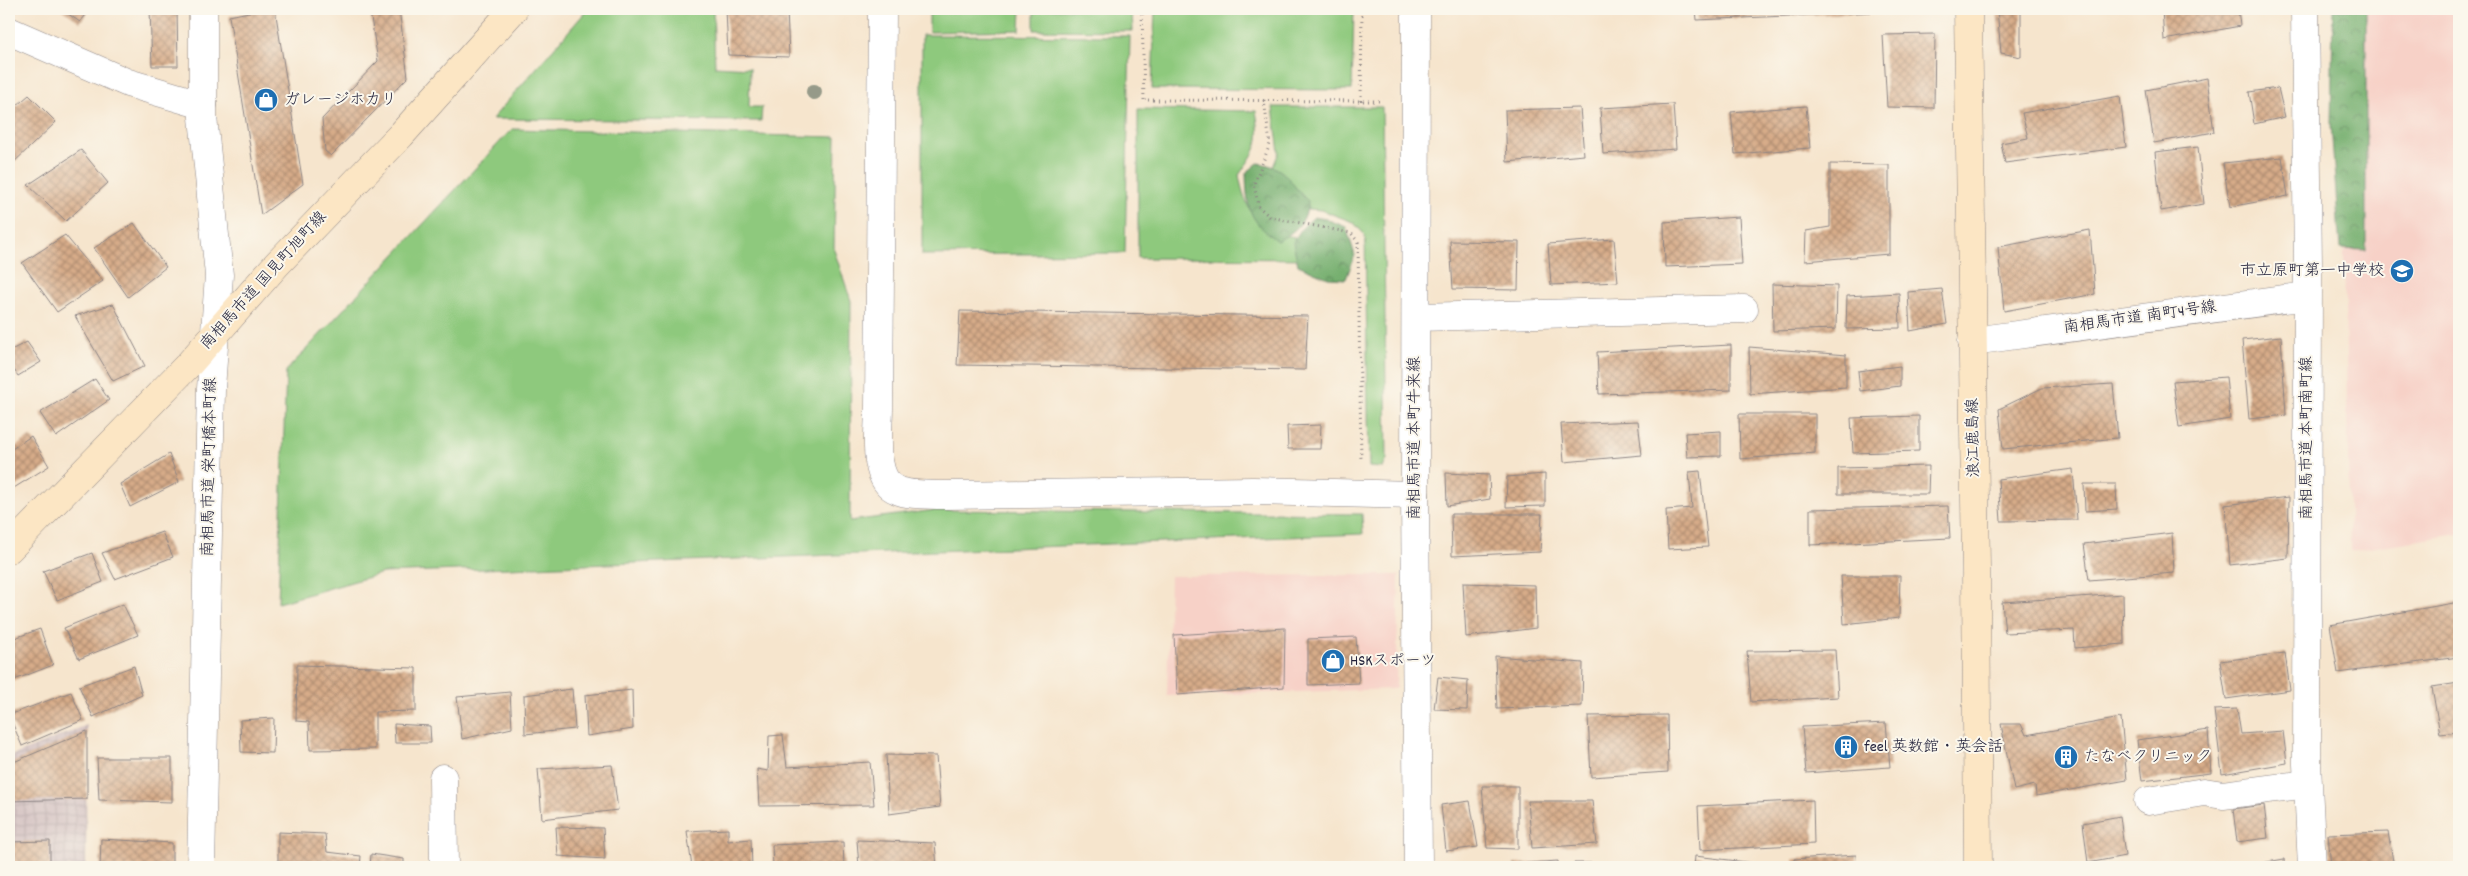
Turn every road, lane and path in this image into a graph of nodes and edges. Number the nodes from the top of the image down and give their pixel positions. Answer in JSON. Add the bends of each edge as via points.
{"nodes":[{"id":1,"x":202,"y":9,"type":"edge"},
{"id":2,"x":514,"y":9,"type":"edge"},
{"id":3,"x":882,"y":9,"type":"edge"},
{"id":4,"x":923,"y":9,"type":"edge"},
{"id":5,"x":1142,"y":9,"type":"edge"},
{"id":6,"x":1362,"y":9,"type":"edge"},
{"id":7,"x":1416,"y":9,"type":"edge"},
{"id":8,"x":1968,"y":9,"type":"edge"},
{"id":9,"x":2305,"y":9,"type":"edge"},
{"id":10,"x":912,"y":12,"type":"dead end"},
{"id":11,"x":9,"y":31,"type":"edge"},
{"id":12,"x":1264,"y":100,"type":"junction"},
{"id":13,"x":1361,"y":101,"type":"junction"},
{"id":14,"x":1385,"y":101,"type":"dead end"},
{"id":15,"x":204,"y":105,"type":"junction"},
{"id":16,"x":2307,"y":296,"type":"junction"},
{"id":17,"x":1744,"y":309,"type":"dead end"},
{"id":18,"x":1416,"y":317,"type":"junction"},
{"id":19,"x":215,"y":334,"type":"junction"},
{"id":20,"x":1972,"y":341,"type":"junction"},
{"id":21,"x":1361,"y":466,"type":"dead end"},
{"id":22,"x":1414,"y":495,"type":"junction"},
{"id":23,"x":9,"y":549,"type":"edge"},
{"id":24,"x":444,"y":778,"type":"dead end"},
{"id":25,"x":2307,"y":784,"type":"junction"},
{"id":26,"x":2148,"y":801,"type":"dead end"},
{"id":27,"x":201,"y":867,"type":"edge"},
{"id":28,"x":444,"y":867,"type":"edge"},
{"id":29,"x":1418,"y":867,"type":"edge"},
{"id":30,"x":1978,"y":867,"type":"edge"},
{"id":31,"x":2312,"y":867,"type":"edge"}],
"edges":[{"from":1,"to":15,"type":"street","name":"南相馬市道 栄町橋本町線"},
{"from":2,"to":19,"type":"main road","name":"南相馬市道 国見町旭町線"},
{"from":3,"to":22,"type":"street","via":[[878,408],[879,466],[884,481],[896,490],[927,494],[1262,491]]},
{"from":4,"to":10,"type":"path"},
{"from":5,"to":12,"type":"path","via":[[1144,100]]},
{"from":6,"to":13,"type":"path"},
{"from":7,"to":18,"type":"street","name":"南相馬市道 本町牛来線"},
{"from":8,"to":20,"type":"main road","name":"浪江鹿島線"},
{"from":9,"to":16,"type":"street","name":"南相馬市道 本町南町線"},
{"from":11,"to":15,"type":"street","via":[[128,83]]},
{"from":12,"to":13,"type":"path"},
{"from":12,"to":21,"type":"path","via":[[1270,144],[1254,184],[1258,206],[1270,217],[1351,233],[1358,242]]},
{"from":13,"to":14,"type":"path"},
{"from":15,"to":19,"type":"street","name":"南相馬市道 栄町橋本町線","via":[[219,275]]},
{"from":16,"to":20,"type":"street","name":"南相馬市道 南町4号線"},
{"from":16,"to":25,"type":"street","name":"南相馬市道 本町南町線"},
{"from":17,"to":18,"type":"street"},
{"from":18,"to":22,"type":"street","name":"南相馬市道 本町牛来線"},
{"from":19,"to":23,"type":"main road","name":"南相馬市道 国見町旭町線"},
{"from":19,"to":27,"type":"street","name":"南相馬市道 栄町橋本町線","via":[[211,389]]},
{"from":20,"to":30,"type":"main road","name":"浪江鹿島線"},
{"from":22,"to":29,"type":"street","name":"南相馬市道 本町牛来線"},
{"from":24,"to":28,"type":"street"},
{"from":25,"to":26,"type":"street","via":[[2223,795],[2204,792]]},
{"from":25,"to":31,"type":"street","name":"南相馬市道 本町南町線"}]}
